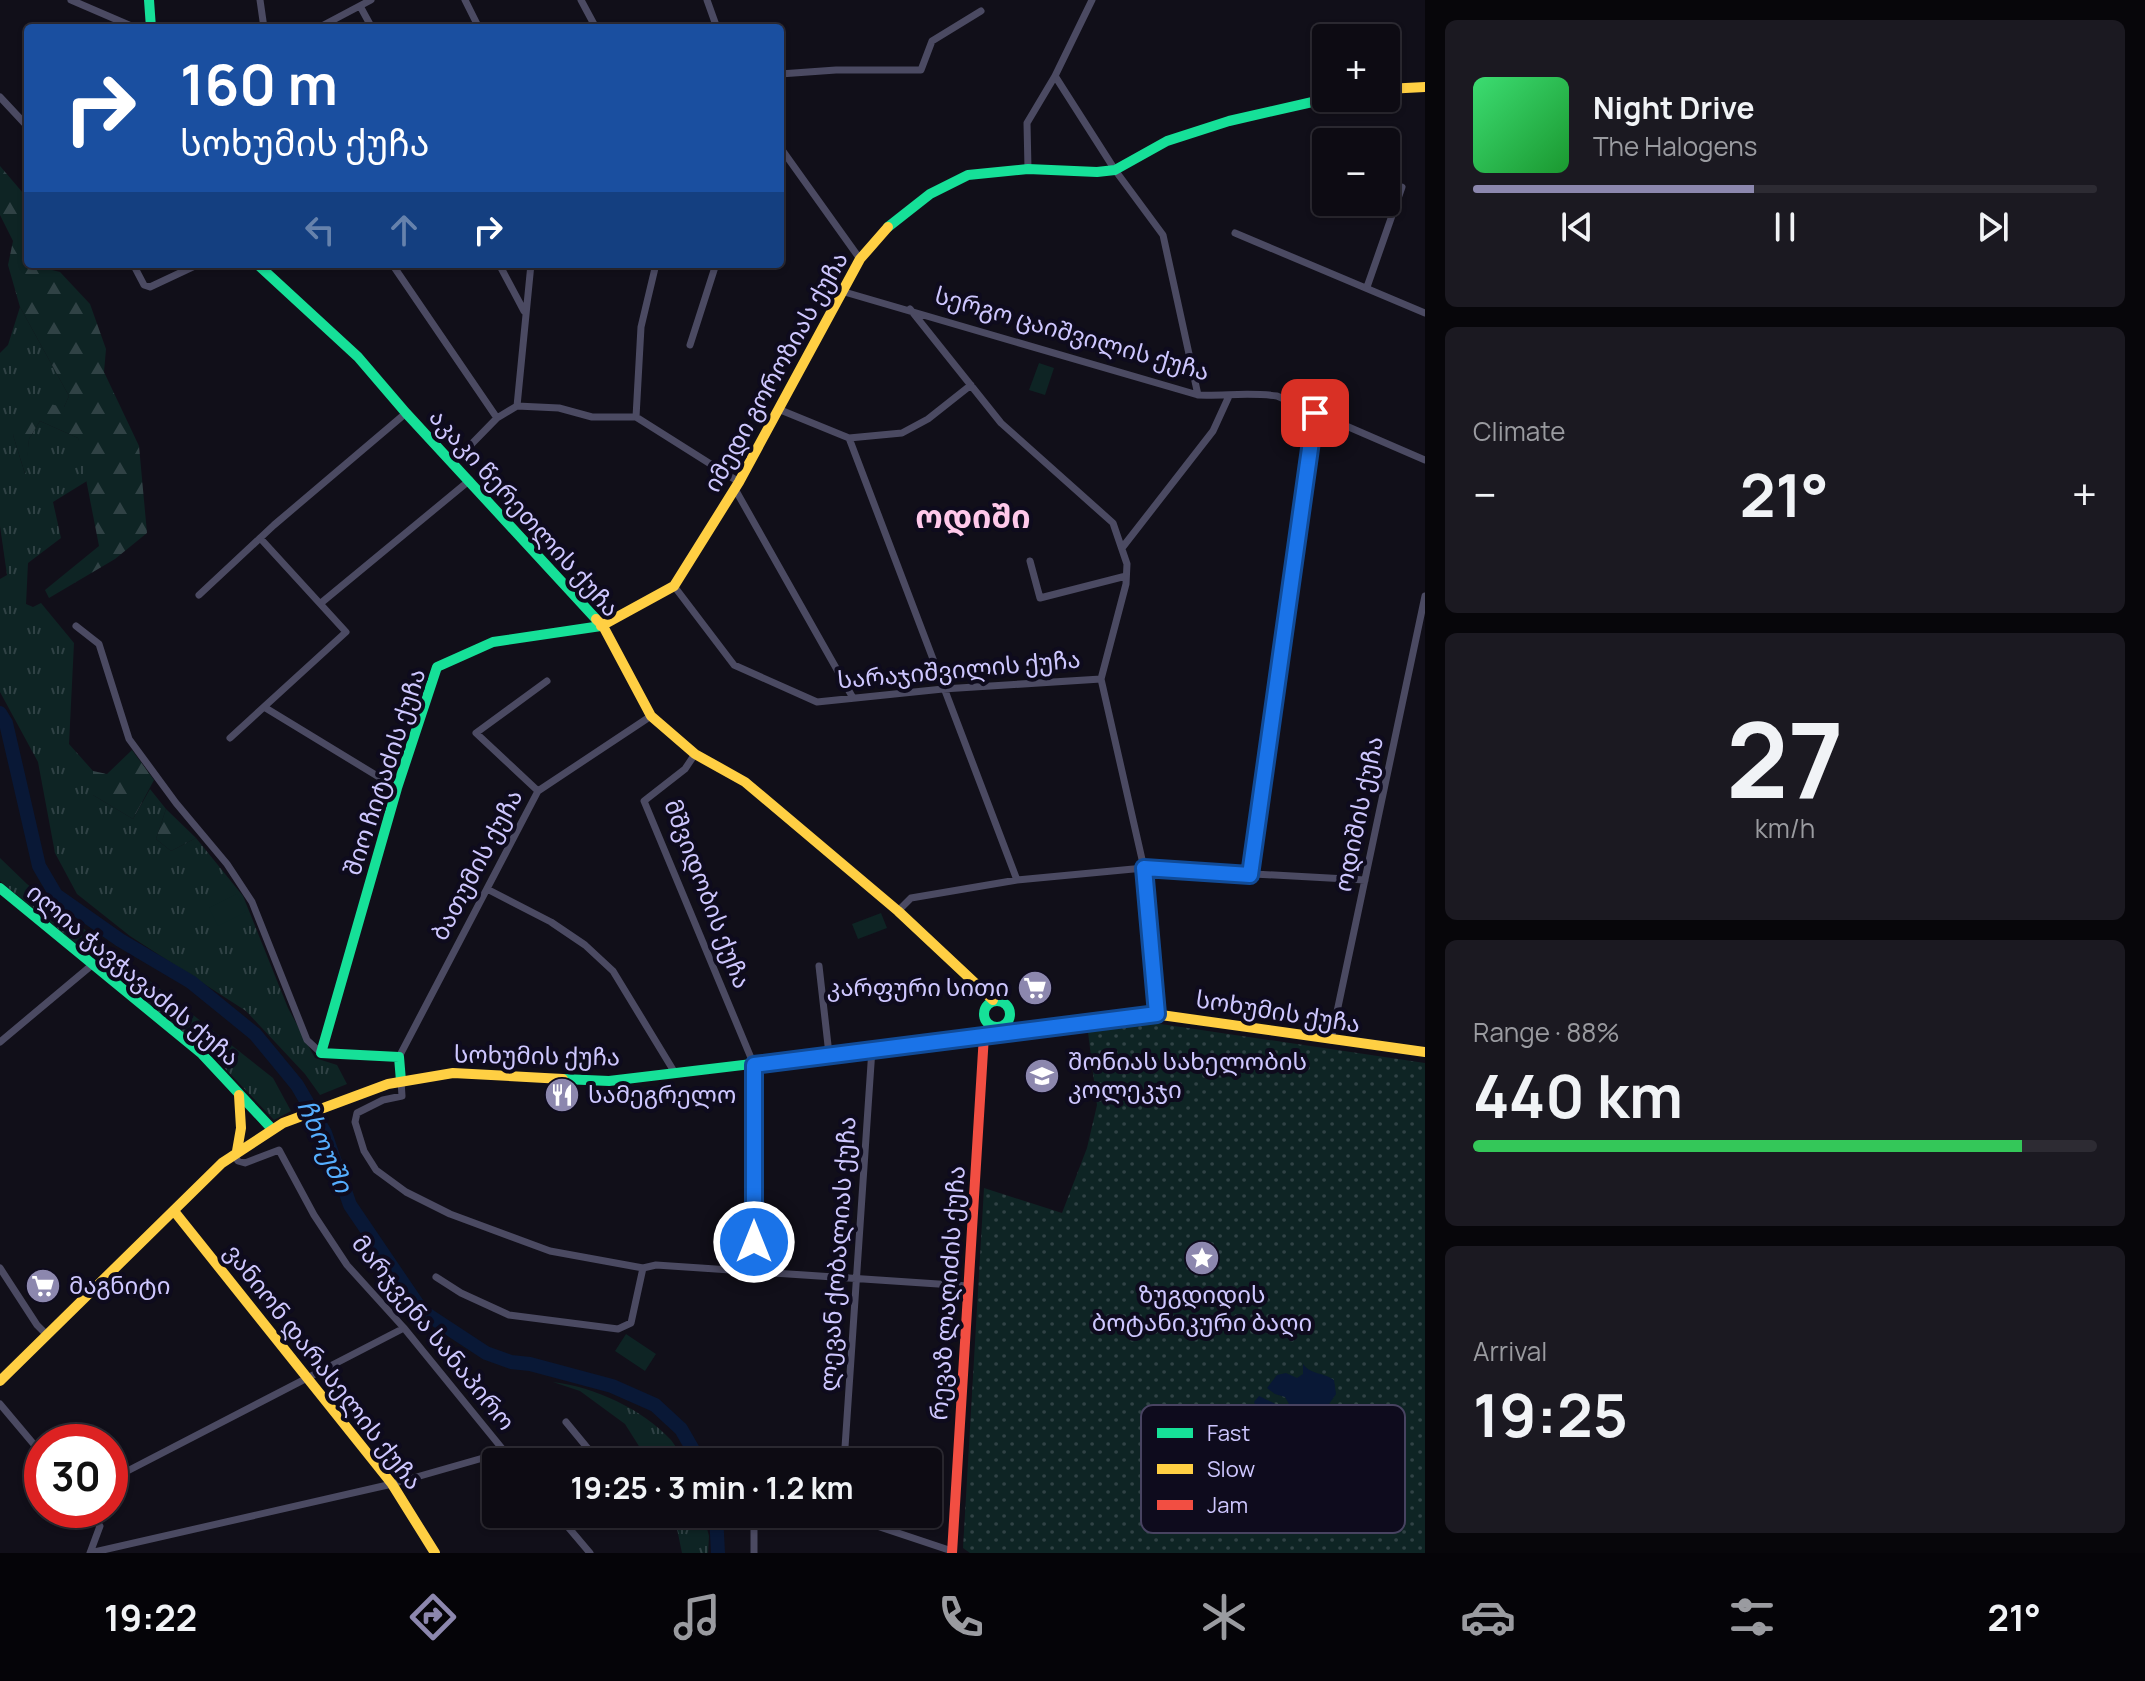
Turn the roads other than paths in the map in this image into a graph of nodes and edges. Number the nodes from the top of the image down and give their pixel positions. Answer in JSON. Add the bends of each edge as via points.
{"nodes":[{"id":1,"x":71,"y":0,"type":"edge"},
{"id":2,"x":149,"y":0,"type":"edge"},
{"id":3,"x":260,"y":0,"type":"edge"},
{"id":4,"x":371,"y":0,"type":"edge"},
{"id":5,"x":465,"y":0,"type":"edge"},
{"id":6,"x":581,"y":0,"type":"edge"},
{"id":7,"x":707,"y":0,"type":"edge"},
{"id":8,"x":1092,"y":0,"type":"edge"},
{"id":9,"x":360,"y":6,"type":"junction"},
{"id":10,"x":981,"y":11,"type":"dead end"},
{"id":11,"x":127,"y":24,"type":"edge"},
{"id":12,"x":151,"y":24,"type":"edge"},
{"id":13,"x":263,"y":24,"type":"edge"},
{"id":14,"x":326,"y":24,"type":"edge"},
{"id":15,"x":370,"y":24,"type":"edge"},
{"id":16,"x":477,"y":24,"type":"edge"},
{"id":17,"x":594,"y":24,"type":"edge"},
{"id":18,"x":716,"y":24,"type":"edge"},
{"id":19,"x":784,"y":74,"type":"edge"},
{"id":20,"x":1055,"y":76,"type":"junction"},
{"id":21,"x":1425,"y":87,"type":"edge"},
{"id":22,"x":1400,"y":88,"type":"edge"},
{"id":23,"x":0,"y":97,"type":"edge"},
{"id":24,"x":1312,"y":102,"type":"edge"},
{"id":25,"x":24,"y":123,"type":"edge"},
{"id":26,"x":784,"y":153,"type":"edge"},
{"id":27,"x":790,"y":163,"type":"junction"},
{"id":28,"x":784,"y":167,"type":"edge"},
{"id":29,"x":1028,"y":169,"type":"junction"},
{"id":30,"x":1115,"y":170,"type":"junction"},
{"id":31,"x":1402,"y":187,"type":"dead end"},
{"id":32,"x":1235,"y":233,"type":"dead end"},
{"id":33,"x":860,"y":259,"type":"junction"},
{"id":34,"x":135,"y":268,"type":"edge"},
{"id":35,"x":190,"y":268,"type":"edge"},
{"id":36,"x":261,"y":268,"type":"edge"},
{"id":37,"x":395,"y":268,"type":"edge"},
{"id":38,"x":501,"y":268,"type":"edge"},
{"id":39,"x":531,"y":268,"type":"edge"},
{"id":40,"x":655,"y":268,"type":"edge"},
{"id":41,"x":715,"y":268,"type":"edge"},
{"id":42,"x":1367,"y":287,"type":"junction"},
{"id":43,"x":841,"y":291,"type":"junction"},
{"id":44,"x":910,"y":309,"type":"junction"},
{"id":45,"x":525,"y":313,"type":"junction"},
{"id":46,"x":1425,"y":313,"type":"edge"},
{"id":47,"x":690,"y":345,"type":"dead end"},
{"id":48,"x":971,"y":385,"type":"junction"},
{"id":49,"x":1198,"y":395,"type":"junction"},
{"id":50,"x":1229,"y":396,"type":"junction"},
{"id":51,"x":517,"y":406,"type":"junction"},
{"id":52,"x":778,"y":409,"type":"junction"},
{"id":53,"x":406,"y":413,"type":"junction"},
{"id":54,"x":1315,"y":413,"type":"junction"},
{"id":55,"x":636,"y":417,"type":"junction"},
{"id":56,"x":497,"y":418,"type":"junction"},
{"id":57,"x":849,"y":438,"type":"junction"},
{"id":58,"x":1425,"y":460,"type":"edge"},
{"id":59,"x":453,"y":463,"type":"junction"},
{"id":60,"x":470,"y":480,"type":"junction"},
{"id":61,"x":737,"y":485,"type":"junction"},
{"id":62,"x":260,"y":538,"type":"junction"},
{"id":63,"x":1122,"y":548,"type":"junction"},
{"id":64,"x":1030,"y":561,"type":"dead end"},
{"id":65,"x":1126,"y":576,"type":"junction"},
{"id":66,"x":674,"y":586,"type":"junction"},
{"id":67,"x":199,"y":595,"type":"dead end"},
{"id":68,"x":1425,"y":596,"type":"edge"},
{"id":69,"x":321,"y":603,"type":"junction"},
{"id":70,"x":76,"y":626,"type":"dead end"},
{"id":71,"x":603,"y":626,"type":"junction"},
{"id":72,"x":1101,"y":679,"type":"junction"},
{"id":73,"x":547,"y":681,"type":"dead end"},
{"id":74,"x":943,"y":689,"type":"junction"},
{"id":75,"x":853,"y":698,"type":"junction"},
{"id":76,"x":264,"y":707,"type":"junction"},
{"id":77,"x":651,"y":716,"type":"junction"},
{"id":78,"x":230,"y":738,"type":"dead end"},
{"id":79,"x":695,"y":754,"type":"junction"},
{"id":80,"x":397,"y":788,"type":"junction"},
{"id":81,"x":538,"y":791,"type":"junction"},
{"id":82,"x":1144,"y":868,"type":"junction"},
{"id":83,"x":1250,"y":875,"type":"junction"},
{"id":84,"x":1017,"y":880,"type":"junction"},
{"id":85,"x":1365,"y":880,"type":"junction"},
{"id":86,"x":0,"y":888,"type":"edge"},
{"id":87,"x":487,"y":889,"type":"junction"},
{"id":88,"x":898,"y":911,"type":"junction"},
{"id":89,"x":92,"y":965,"type":"junction"},
{"id":90,"x":819,"y":966,"type":"dead end"},
{"id":91,"x":971,"y":979,"type":"junction"},
{"id":92,"x":979,"y":996,"type":"junction"},
{"id":93,"x":993,"y":1000,"type":"junction"},
{"id":94,"x":1009,"y":1008,"type":"junction"},
{"id":95,"x":1157,"y":1014,"type":"junction"},
{"id":96,"x":983,"y":1015,"type":"junction"},
{"id":97,"x":1003,"y":1028,"type":"junction"},
{"id":98,"x":1033,"y":1028,"type":"junction"},
{"id":99,"x":979,"y":1035,"type":"junction"},
{"id":100,"x":1331,"y":1040,"type":"junction"},
{"id":101,"x":0,"y":1042,"type":"edge"},
{"id":102,"x":872,"y":1048,"type":"junction"},
{"id":103,"x":321,"y":1053,"type":"junction"},
{"id":104,"x":1422,"y":1054,"type":"edge"},
{"id":105,"x":829,"y":1056,"type":"junction"},
{"id":106,"x":399,"y":1057,"type":"junction"},
{"id":107,"x":754,"y":1065,"type":"junction"},
{"id":108,"x":675,"y":1073,"type":"junction"},
{"id":109,"x":401,"y":1081,"type":"junction"},
{"id":110,"x":238,"y":1093,"type":"junction"},
{"id":111,"x":272,"y":1129,"type":"junction"},
{"id":112,"x":235,"y":1153,"type":"junction"},
{"id":113,"x":174,"y":1211,"type":"junction"},
{"id":114,"x":0,"y":1268,"type":"edge"},
{"id":115,"x":643,"y":1268,"type":"junction"},
{"id":116,"x":754,"y":1272,"type":"junction"},
{"id":117,"x":436,"y":1277,"type":"dead end"},
{"id":118,"x":857,"y":1281,"type":"junction"},
{"id":119,"x":968,"y":1286,"type":"junction"},
{"id":120,"x":404,"y":1328,"type":"junction"},
{"id":121,"x":47,"y":1335,"type":"junction"},
{"id":122,"x":308,"y":1377,"type":"junction"},
{"id":123,"x":0,"y":1381,"type":"edge"},
{"id":124,"x":0,"y":1404,"type":"edge"},
{"id":125,"x":566,"y":1422,"type":"dead end"},
{"id":126,"x":24,"y":1433,"type":"edge"},
{"id":127,"x":501,"y":1448,"type":"edge"},
{"id":128,"x":587,"y":1448,"type":"edge"},
{"id":129,"x":845,"y":1448,"type":"edge"},
{"id":130,"x":482,"y":1458,"type":"edge"},
{"id":131,"x":128,"y":1471,"type":"edge"},
{"id":132,"x":392,"y":1484,"type":"junction"},
{"id":133,"x":99,"y":1528,"type":"edge"},
{"id":134,"x":569,"y":1528,"type":"edge"},
{"id":135,"x":754,"y":1528,"type":"edge"},
{"id":136,"x":882,"y":1528,"type":"edge"},
{"id":137,"x":952,"y":1552,"type":"edge"},
{"id":138,"x":90,"y":1553,"type":"edge"},
{"id":139,"x":435,"y":1553,"type":"edge"},
{"id":140,"x":590,"y":1553,"type":"edge"},
{"id":141,"x":754,"y":1553,"type":"edge"}],
"edges":[{"from":1,"to":11,"type":"street"},
{"from":2,"to":12,"type":"main road"},
{"from":3,"to":13,"type":"street"},
{"from":4,"to":9,"type":"street"},
{"from":5,"to":16,"type":"street"},
{"from":6,"to":17,"type":"street"},
{"from":7,"to":18,"type":"street"},
{"from":8,"to":20,"type":"street"},
{"from":9,"to":14,"type":"street"},
{"from":9,"to":15,"type":"street"},
{"from":10,"to":19,"type":"street","via":[[932,41],[921,70]]},
{"from":20,"to":29,"type":"street","via":[[1027,123]]},
{"from":20,"to":30,"type":"street"},
{"from":21,"to":22,"type":"main road"},
{"from":23,"to":25,"type":"street"},
{"from":24,"to":30,"type":"main road","name":"იმედი გოროზიას ქუჩა","via":[[1167,141]]},
{"from":26,"to":27,"type":"street"},
{"from":27,"to":28,"type":"street"},
{"from":27,"to":33,"type":"street"},
{"from":29,"to":30,"type":"main road","name":"იმედი გოროზიას ქუჩა"},
{"from":29,"to":33,"type":"main road","name":"იმედი გოროზიას ქუჩა","via":[[968,175],[930,194],[893,221]]},
{"from":30,"to":49,"type":"street","via":[[1163,235]]},
{"from":31,"to":42,"type":"street"},
{"from":32,"to":42,"type":"street"},
{"from":33,"to":43,"type":"main road","name":"იმედი გოროზიას ქუჩა"},
{"from":34,"to":35,"type":"street","via":[[150,287]]},
{"from":36,"to":53,"type":"main road","name":"აკაკი წერეთლის ქუჩა","via":[[358,357]]},
{"from":37,"to":56,"type":"street"},
{"from":38,"to":45,"type":"street"},
{"from":39,"to":45,"type":"street"},
{"from":40,"to":55,"type":"street","via":[[641,327]]},
{"from":41,"to":47,"type":"street"},
{"from":42,"to":46,"type":"street"},
{"from":43,"to":44,"type":"street","name":"სერგო ცაიშვილის ქუჩა"},
{"from":43,"to":52,"type":"main road","name":"იმედი გოროზიას ქუჩა"},
{"from":44,"to":48,"type":"street"},
{"from":44,"to":49,"type":"street","name":"სერგო ცაიშვილის ქუჩა"},
{"from":45,"to":51,"type":"street"},
{"from":48,"to":57,"type":"street","via":[[902,433]]},
{"from":48,"to":63,"type":"street","via":[[1001,423],[1113,523]]},
{"from":49,"to":50,"type":"street","name":"სერგო ცაიშვილის ქუჩა"},
{"from":50,"to":54,"type":"street","name":"სერგო ცაიშვილის ქუჩა","via":[[1277,396]]},
{"from":50,"to":63,"type":"street","via":[[1213,431]]},
{"from":51,"to":55,"type":"street","via":[[559,408],[592,417]]},
{"from":51,"to":56,"type":"street"},
{"from":52,"to":57,"type":"street"},
{"from":52,"to":61,"type":"main road","name":"იმედი გოროზიას ქუჩა"},
{"from":53,"to":59,"type":"main road","name":"აკაკი წერეთლის ქუჩა"},
{"from":53,"to":62,"type":"street"},
{"from":54,"to":58,"type":"street","name":"სერგო ცაიშვილის ქუჩა"},
{"from":54,"to":83,"type":"street"},
{"from":55,"to":61,"type":"street"},
{"from":56,"to":59,"type":"street"},
{"from":57,"to":74,"type":"street"},
{"from":59,"to":60,"type":"main road","name":"აკაკი წერეთლის ქუჩა"},
{"from":60,"to":69,"type":"street"},
{"from":60,"to":71,"type":"main road","name":"აკაკი წერეთლის ქუჩა"},
{"from":61,"to":66,"type":"main road","name":"იმედი გოროზიას ქუჩა"},
{"from":61,"to":75,"type":"street"},
{"from":62,"to":67,"type":"street"},
{"from":62,"to":69,"type":"street"},
{"from":63,"to":65,"type":"street"},
{"from":64,"to":65,"type":"street","via":[[1040,598]]},
{"from":65,"to":72,"type":"street"},
{"from":66,"to":71,"type":"main road","name":"იმედი გოროზიას ქუჩა"},
{"from":66,"to":75,"type":"street","name":"სარაჯიშვილის ქუჩა","via":[[734,665],[817,702]]},
{"from":68,"to":85,"type":"street","name":"ოდიშის ქუჩა"},
{"from":69,"to":76,"type":"street","via":[[346,632]]},
{"from":70,"to":103,"type":"street","via":[[99,644],[129,739],[252,902],[307,1040]]},
{"from":71,"to":77,"type":"main road","name":"აკაკი წერეთლის ქუჩა"},
{"from":71,"to":80,"type":"main road","name":"შიო ჩიტაძის ქუჩა","via":[[493,642],[437,667]]},
{"from":72,"to":74,"type":"street","name":"სარაჯიშვილის ქუჩა"},
{"from":72,"to":82,"type":"street"},
{"from":73,"to":81,"type":"street","via":[[476,733]]},
{"from":74,"to":75,"type":"street","name":"სარაჯიშვილის ქუჩა"},
{"from":74,"to":84,"type":"street"},
{"from":76,"to":78,"type":"street"},
{"from":76,"to":80,"type":"street"},
{"from":77,"to":79,"type":"main road","name":"აკაკი წერეთლის ქუჩა"},
{"from":77,"to":81,"type":"street","name":"ბათუმის ქუჩა"},
{"from":79,"to":88,"type":"main road","name":"აკაკი წერეთლის ქუჩა","via":[[745,782]]},
{"from":79,"to":107,"type":"street","name":"მშვიდობის ქუჩა","via":[[685,769],[644,801]]},
{"from":80,"to":103,"type":"main road","name":"შიო ჩიტაძის ქუჩა"},
{"from":81,"to":87,"type":"street","name":"ბათუმის ქუჩა"},
{"from":82,"to":83,"type":"street"},
{"from":82,"to":84,"type":"street"},
{"from":82,"to":95,"type":"street"},
{"from":83,"to":85,"type":"street"},
{"from":84,"to":88,"type":"street","via":[[911,898]]},
{"from":85,"to":100,"type":"street","name":"ოდიშის ქუჩა"},
{"from":86,"to":89,"type":"main road","name":"ილია ჭავჭავაძის ქუჩა"},
{"from":87,"to":106,"type":"street","name":"ბათუმის ქუჩა"},
{"from":87,"to":108,"type":"street","via":[[551,922],[613,971]]},
{"from":88,"to":91,"type":"main road","name":"აკაკი წერეთლის ქუჩა"},
{"from":89,"to":101,"type":"street"},
{"from":89,"to":110,"type":"main road","name":"ილია ჭავჭავაძის ქუჩა","via":[[202,1054]]},
{"from":90,"to":105,"type":"street"},
{"from":91,"to":92,"type":"main road"},
{"from":91,"to":93,"type":"main road","name":"აკაკი წერეთლის ქუჩა"},
{"from":92,"to":96,"type":"main road"},
{"from":92,"to":99,"type":"main road"},
{"from":93,"to":94,"type":"main road"},
{"from":93,"to":96,"type":"main road"},
{"from":94,"to":97,"type":"main road"},
{"from":94,"to":98,"type":"main road"},
{"from":95,"to":98,"type":"main road","name":"სოხუმის ქუჩა"},
{"from":95,"to":100,"type":"main road","name":"სოხუმის ქუჩა"},
{"from":96,"to":97,"type":"main road","via":[[986,1022]]},
{"from":96,"to":99,"type":"main road"},
{"from":97,"to":98,"type":"main road","name":"სოხუმის ქუჩა"},
{"from":97,"to":99,"type":"main road","name":"სოხუმის ქუჩა"},
{"from":99,"to":102,"type":"main road","name":"სოხუმის ქუჩა"},
{"from":99,"to":119,"type":"main road","name":"რევაზ ლაღიძის ქუჩა"},
{"from":100,"to":104,"type":"main road","name":"სოხუმის ქუჩა"},
{"from":102,"to":105,"type":"main road","name":"სოხუმის ქუჩა"},
{"from":102,"to":118,"type":"street","name":"ლევან ქობალიას ქუჩა"},
{"from":103,"to":106,"type":"main road"},
{"from":105,"to":107,"type":"main road","name":"სოხუმის ქუჩა"},
{"from":106,"to":109,"type":"main road"},
{"from":107,"to":108,"type":"main road","name":"სოხუმის ქუჩა"},
{"from":107,"to":116,"type":"street"},
{"from":108,"to":109,"type":"main road","name":"სოხუმის ქუჩა","via":[[609,1081],[453,1073]]},
{"from":109,"to":111,"type":"main road","name":"სოხუმის ქუჩა"},
{"from":109,"to":115,"type":"street","via":[[402,1096],[357,1113],[364,1151],[376,1170],[450,1214],[536,1246]]},
{"from":110,"to":111,"type":"main road","name":"ილია ჭავჭავაძის ქუჩა"},
{"from":110,"to":112,"type":"main road","via":[[241,1128]]},
{"from":111,"to":112,"type":"main road","name":"სოხუმის ქუჩა"},
{"from":112,"to":113,"type":"main road","name":"სოხუმის ქუჩა"},
{"from":112,"to":120,"type":"street","name":"მარჯვენა სანაპირო","via":[[245,1163],[279,1150],[347,1265]]},
{"from":113,"to":121,"type":"main road","name":"სოხუმის ქუჩა"},
{"from":113,"to":122,"type":"main road","name":"ვანიონ დარასელის ქუჩა"},
{"from":114,"to":121,"type":"street"},
{"from":115,"to":116,"type":"street"},
{"from":115,"to":117,"type":"street","via":[[631,1323],[618,1329],[509,1315]]},
{"from":116,"to":118,"type":"street"},
{"from":118,"to":119,"type":"street"},
{"from":118,"to":129,"type":"street","name":"ლევან ქობალიას ქუჩა"},
{"from":119,"to":137,"type":"main road","name":"რევაზ ლაღიძის ქუჩა"},
{"from":120,"to":122,"type":"street"},
{"from":120,"to":127,"type":"street","name":"მარჯვენა სანაპირო"},
{"from":121,"to":123,"type":"main road","name":"სოხუმის ქუჩა"},
{"from":122,"to":131,"type":"street"},
{"from":122,"to":132,"type":"main road","name":"ვანიონ დარასელის ქუჩა"},
{"from":124,"to":126,"type":"street"},
{"from":125,"to":128,"type":"street"},
{"from":130,"to":132,"type":"street"},
{"from":132,"to":138,"type":"street"},
{"from":132,"to":139,"type":"main road","name":"ვანიონ დარასელის ქუჩა"},
{"from":133,"to":138,"type":"street"},
{"from":134,"to":140,"type":"street"},
{"from":135,"to":141,"type":"street"},
{"from":136,"to":137,"type":"street"}]}
